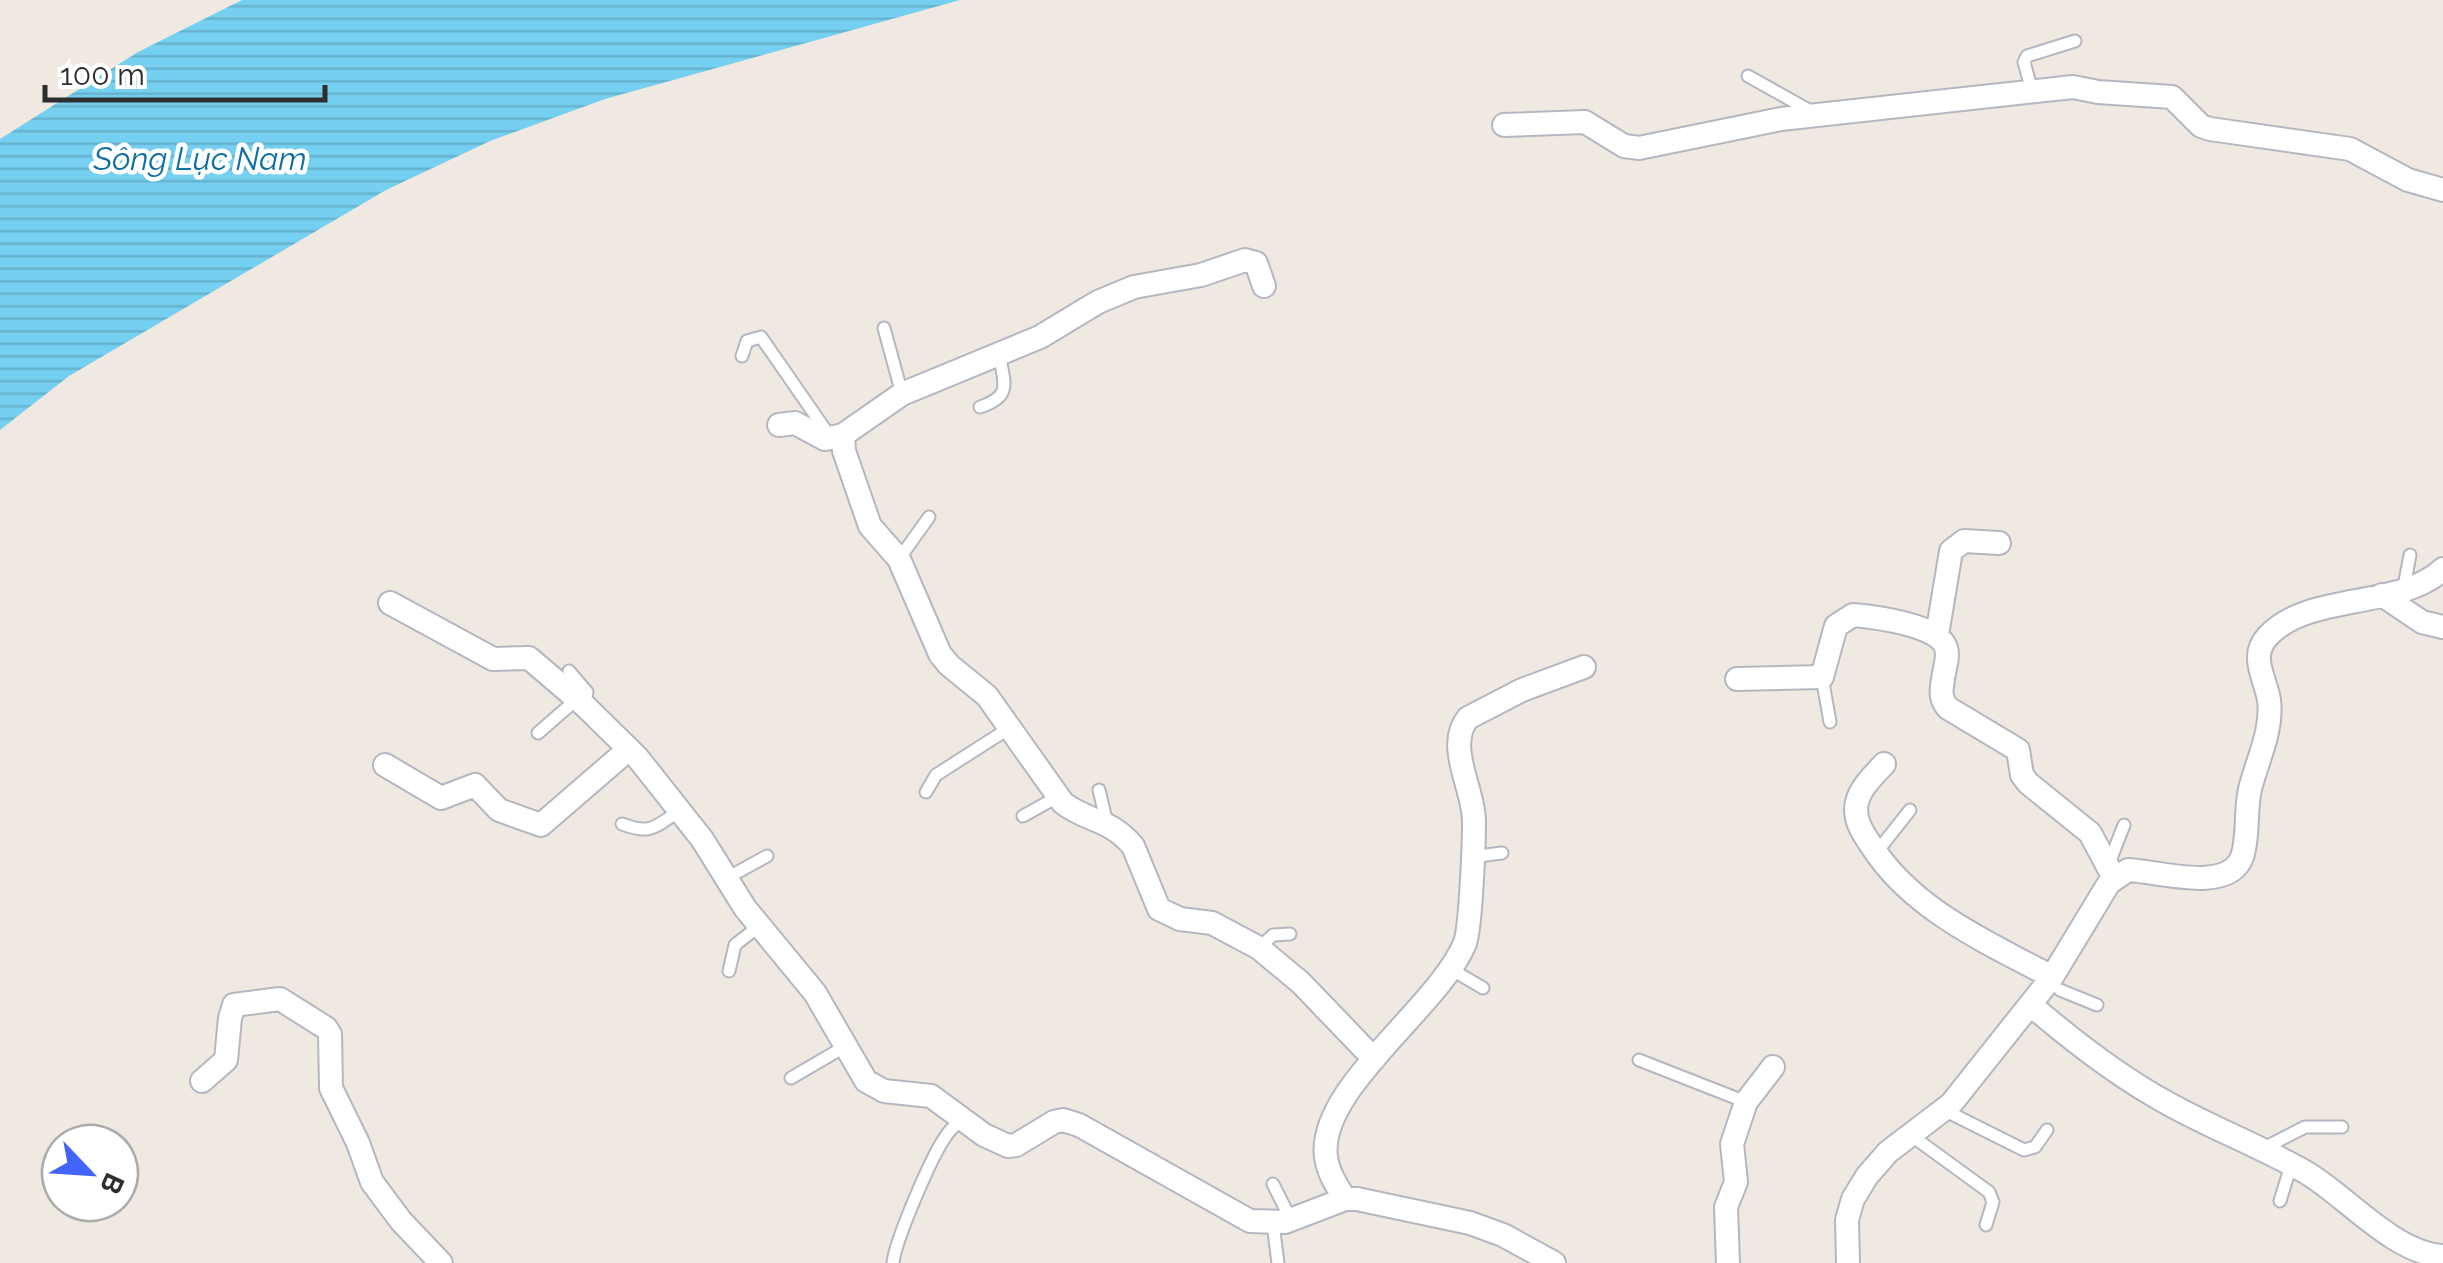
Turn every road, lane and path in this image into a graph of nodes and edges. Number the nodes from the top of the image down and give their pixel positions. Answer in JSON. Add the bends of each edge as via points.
{"nodes":[{"id":1,"x":2075,"y":41,"type":"dead end"},
{"id":2,"x":1748,"y":76,"type":"dead end"},
{"id":3,"x":2032,"y":90,"type":"junction"},
{"id":4,"x":1818,"y":115,"type":"junction"},
{"id":5,"x":1504,"y":125,"type":"dead end"},
{"id":6,"x":2443,"y":190,"type":"edge"},
{"id":7,"x":1264,"y":286,"type":"dead end"},
{"id":8,"x":884,"y":328,"type":"dead end"},
{"id":9,"x":999,"y":353,"type":"junction"},
{"id":10,"x":742,"y":356,"type":"dead end"},
{"id":11,"x":902,"y":394,"type":"junction"},
{"id":12,"x":980,"y":407,"type":"dead end"},
{"id":13,"x":779,"y":424,"type":"dead end"},
{"id":14,"x":837,"y":437,"type":"junction"},
{"id":15,"x":929,"y":517,"type":"dead end"},
{"id":16,"x":2000,"y":542,"type":"dead end"},
{"id":17,"x":2410,"y":555,"type":"dead end"},
{"id":18,"x":899,"y":559,"type":"junction"},
{"id":19,"x":2443,"y":569,"type":"edge"},
{"id":20,"x":2392,"y":594,"type":"junction"},
{"id":21,"x":390,"y":603,"type":"dead end"},
{"id":22,"x":2443,"y":627,"type":"edge"},
{"id":23,"x":1937,"y":635,"type":"junction"},
{"id":24,"x":1584,"y":667,"type":"dead end"},
{"id":25,"x":569,"y":671,"type":"dead end"},
{"id":26,"x":1822,"y":677,"type":"junction"},
{"id":27,"x":1738,"y":679,"type":"dead end"},
{"id":28,"x":580,"y":702,"type":"junction"},
{"id":29,"x":1830,"y":722,"type":"dead end"},
{"id":30,"x":1010,"y":728,"type":"junction"},
{"id":31,"x":538,"y":733,"type":"dead end"},
{"id":32,"x":629,"y":749,"type":"junction"},
{"id":33,"x":386,"y":764,"type":"dead end"},
{"id":34,"x":1884,"y":764,"type":"dead end"},
{"id":35,"x":1100,"y":790,"type":"dead end"},
{"id":36,"x":926,"y":792,"type":"dead end"},
{"id":37,"x":1059,"y":796,"type":"junction"},
{"id":38,"x":1910,"y":810,"type":"dead end"},
{"id":39,"x":678,"y":811,"type":"junction"},
{"id":40,"x":1023,"y":816,"type":"dead end"},
{"id":41,"x":622,"y":824,"type":"dead end"},
{"id":42,"x":1108,"y":824,"type":"junction"},
{"id":43,"x":2124,"y":825,"type":"dead end"},
{"id":44,"x":1502,"y":853,"type":"dead end"},
{"id":45,"x":1876,"y":854,"type":"junction"},
{"id":46,"x":768,"y":856,"type":"dead end"},
{"id":47,"x":1471,"y":857,"type":"junction"},
{"id":48,"x":2111,"y":872,"type":"junction"},
{"id":49,"x":727,"y":878,"type":"junction"},
{"id":50,"x":759,"y":926,"type":"junction"},
{"id":51,"x":1290,"y":934,"type":"dead end"},
{"id":52,"x":1259,"y":948,"type":"junction"},
{"id":53,"x":1449,"y":968,"type":"junction"},
{"id":54,"x":730,"y":971,"type":"dead end"},
{"id":55,"x":2054,"y":985,"type":"junction"},
{"id":56,"x":1483,"y":988,"type":"dead end"},
{"id":57,"x":2032,"y":1005,"type":"junction"},
{"id":58,"x":2097,"y":1006,"type":"dead end"},
{"id":59,"x":844,"y":1048,"type":"junction"},
{"id":60,"x":1374,"y":1059,"type":"junction"},
{"id":61,"x":1639,"y":1060,"type":"dead end"},
{"id":62,"x":1772,"y":1068,"type":"dead end"},
{"id":63,"x":791,"y":1078,"type":"dead end"},
{"id":64,"x":202,"y":1081,"type":"dead end"},
{"id":65,"x":1746,"y":1102,"type":"junction"},
{"id":66,"x":1944,"y":1110,"type":"junction"},
{"id":67,"x":963,"y":1119,"type":"junction"},
{"id":68,"x":2342,"y":1127,"type":"dead end"},
{"id":69,"x":2047,"y":1130,"type":"dead end"},
{"id":70,"x":1912,"y":1136,"type":"junction"},
{"id":71,"x":2261,"y":1149,"type":"junction"},
{"id":72,"x":2291,"y":1165,"type":"junction"},
{"id":73,"x":1273,"y":1184,"type":"dead end"},
{"id":74,"x":1345,"y":1198,"type":"junction"},
{"id":75,"x":2280,"y":1202,"type":"dead end"},
{"id":76,"x":1282,"y":1222,"type":"junction"},
{"id":77,"x":1986,"y":1225,"type":"dead end"},
{"id":78,"x":2443,"y":1256,"type":"edge"},
{"id":79,"x":441,"y":1263,"type":"edge"},
{"id":80,"x":893,"y":1263,"type":"edge"},
{"id":81,"x":1278,"y":1263,"type":"edge"},
{"id":82,"x":1554,"y":1263,"type":"edge"},
{"id":83,"x":1728,"y":1263,"type":"edge"},
{"id":84,"x":1848,"y":1263,"type":"edge"}],
"edges":[{"from":1,"to":3,"type":"lane","via":[[2027,56]]},
{"from":2,"to":4,"type":"lane"},
{"from":3,"to":4,"type":"street"},
{"from":3,"to":6,"type":"street","via":[[2073,87],[2172,98],[2210,129],[2350,149]]},
{"from":4,"to":5,"type":"street","via":[[1639,148],[1585,122]]},
{"from":7,"to":9,"type":"street","via":[[1256,263],[1245,260],[1201,276],[1134,287]]},
{"from":8,"to":11,"type":"lane"},
{"from":9,"to":11,"type":"street"},
{"from":9,"to":12,"type":"lane","via":[[1003,395]]},
{"from":10,"to":14,"type":"lane","via":[[747,341],[761,337]]},
{"from":11,"to":14,"type":"street"},
{"from":13,"to":14,"type":"street"},
{"from":14,"to":18,"type":"street","via":[[870,526]]},
{"from":15,"to":18,"type":"lane"},
{"from":16,"to":23,"type":"street","via":[[1964,541],[1951,551]]},
{"from":17,"to":20,"type":"lane"},
{"from":18,"to":30,"type":"street","via":[[940,654],[987,696]]},
{"from":19,"to":20,"type":"street"},
{"from":20,"to":22,"type":"street","via":[[2422,622]]},
{"from":20,"to":48,"type":"street","via":[[2291,620],[2259,650],[2268,730],[2238,864],[2212,878]]},
{"from":21,"to":28,"type":"street","via":[[493,659],[528,658]]},
{"from":23,"to":26,"type":"street","via":[[1854,614],[1836,626]]},
{"from":23,"to":48,"type":"street","via":[[1947,653],[1942,701],[2018,750],[2028,783],[2090,833]]},
{"from":24,"to":47,"type":"street","via":[[1522,690],[1462,725],[1459,742],[1474,815]]},
{"from":25,"to":28,"type":"lane","via":[[587,692]]},
{"from":26,"to":27,"type":"street"},
{"from":26,"to":29,"type":"lane"},
{"from":28,"to":31,"type":"lane"},
{"from":28,"to":32,"type":"street"},
{"from":30,"to":36,"type":"lane","via":[[936,776]]},
{"from":30,"to":37,"type":"street"},
{"from":32,"to":33,"type":"street","via":[[541,825],[499,810],[475,786],[441,798]]},
{"from":32,"to":39,"type":"street"},
{"from":34,"to":45,"type":"street","via":[[1864,788],[1856,813]]},
{"from":35,"to":42,"type":"lane"},
{"from":37,"to":40,"type":"lane"},
{"from":37,"to":42,"type":"street","via":[[1072,810]]},
{"from":38,"to":45,"type":"lane"},
{"from":39,"to":41,"type":"lane","via":[[652,829]]},
{"from":39,"to":49,"type":"street"},
{"from":42,"to":52,"type":"street","via":[[1133,846],[1159,909],[1212,923]]},
{"from":43,"to":48,"type":"lane"},
{"from":44,"to":47,"type":"lane"},
{"from":45,"to":55,"type":"street","via":[[1928,905]]},
{"from":46,"to":49,"type":"lane"},
{"from":47,"to":53,"type":"street","via":[[1466,940]]},
{"from":48,"to":55,"type":"street"},
{"from":49,"to":50,"type":"street"},
{"from":50,"to":54,"type":"lane","via":[[734,945]]},
{"from":50,"to":59,"type":"street","via":[[815,994]]},
{"from":51,"to":52,"type":"lane","via":[[1273,935]]},
{"from":52,"to":60,"type":"street"},
{"from":53,"to":56,"type":"lane"},
{"from":53,"to":60,"type":"street"},
{"from":55,"to":57,"type":"street"},
{"from":55,"to":58,"type":"lane"},
{"from":57,"to":66,"type":"street"},
{"from":57,"to":71,"type":"street","via":[[2108,1067]]},
{"from":59,"to":63,"type":"lane"},
{"from":59,"to":67,"type":"street","via":[[874,1088],[930,1096]]},
{"from":60,"to":74,"type":"street","via":[[1328,1134],[1326,1159]]},
{"from":61,"to":65,"type":"lane"},
{"from":62,"to":65,"type":"street"},
{"from":64,"to":79,"type":"street","via":[[226,1060],[234,1005],[280,998],[326,1028],[331,1088],[372,1182]]},
{"from":65,"to":83,"type":"street","via":[[1732,1144],[1736,1182],[1726,1207]]},
{"from":66,"to":69,"type":"lane","via":[[2024,1150]]},
{"from":66,"to":70,"type":"street"},
{"from":67,"to":76,"type":"street","via":[[1008,1146],[1064,1120],[1236,1215]]},
{"from":67,"to":80,"type":"lane","via":[[945,1137],[924,1179]]},
{"from":68,"to":71,"type":"lane","via":[[2305,1127]]},
{"from":70,"to":77,"type":"lane","via":[[1989,1192]]},
{"from":70,"to":84,"type":"street","via":[[1888,1152],[1854,1199],[1847,1220]]},
{"from":71,"to":72,"type":"street"},
{"from":72,"to":75,"type":"lane"},
{"from":72,"to":78,"type":"street","via":[[2390,1236]]},
{"from":73,"to":76,"type":"lane"},
{"from":74,"to":76,"type":"street"},
{"from":74,"to":82,"type":"street","via":[[1470,1223]]},
{"from":76,"to":81,"type":"lane"}]}
